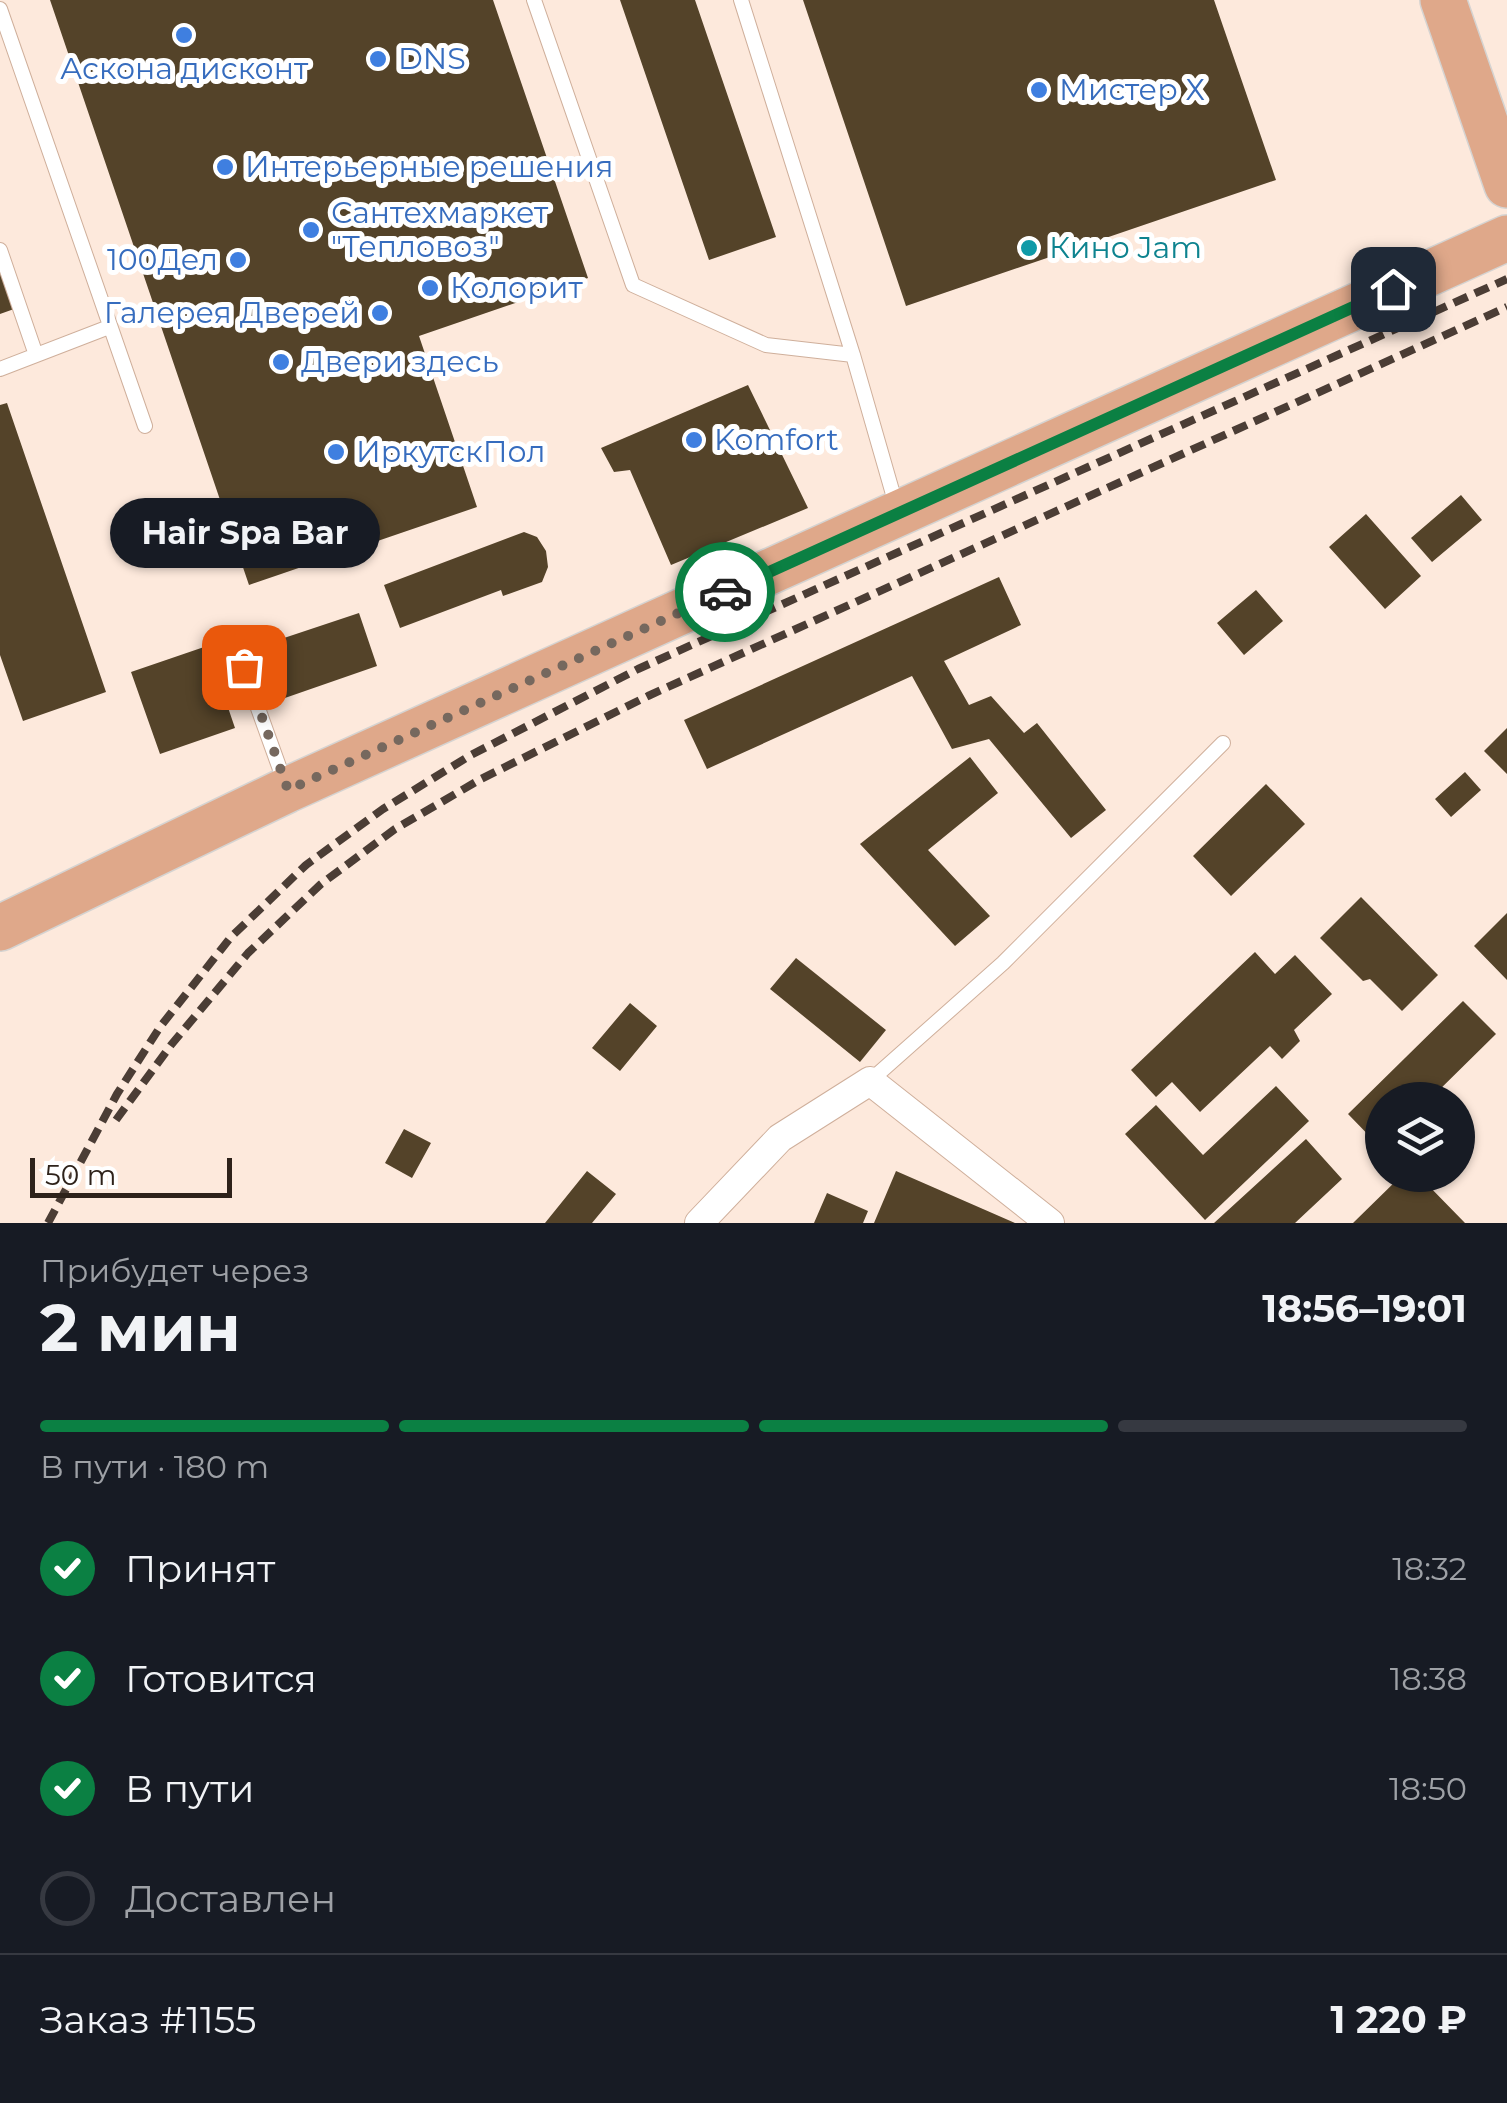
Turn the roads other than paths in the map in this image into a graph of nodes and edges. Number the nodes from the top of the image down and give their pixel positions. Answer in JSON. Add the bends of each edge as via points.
{"nodes":[{"id":1,"x":534,"y":0,"type":"edge"},
{"id":2,"x":741,"y":0,"type":"edge"},
{"id":3,"x":1443,"y":0,"type":"edge"},
{"id":4,"x":0,"y":9,"type":"edge"},
{"id":5,"x":1507,"y":185,"type":"edge"},
{"id":6,"x":1507,"y":238,"type":"edge"},
{"id":7,"x":0,"y":250,"type":"edge"},
{"id":8,"x":109,"y":327,"type":"junction"},
{"id":9,"x":36,"y":355,"type":"junction"},
{"id":10,"x":853,"y":355,"type":"junction"},
{"id":11,"x":0,"y":369,"type":"edge"},
{"id":12,"x":144,"y":426,"type":"dead end"},
{"id":13,"x":899,"y":514,"type":"junction"},
{"id":14,"x":232,"y":636,"type":"dead end"},
{"id":15,"x":1224,"y":743,"type":"dead end"},
{"id":16,"x":288,"y":790,"type":"junction"},
{"id":17,"x":0,"y":928,"type":"edge"},
{"id":18,"x":870,"y":1081,"type":"junction"},
{"id":19,"x":699,"y":1223,"type":"edge"},
{"id":20,"x":1050,"y":1223,"type":"edge"}],
"edges":[{"from":1,"to":10,"type":"lane","via":[[632,286],[766,345]]},
{"from":2,"to":10,"type":"lane"},
{"from":3,"to":5,"type":"main road"},
{"from":4,"to":8,"type":"lane"},
{"from":6,"to":13,"type":"main road"},
{"from":7,"to":9,"type":"lane"},
{"from":8,"to":9,"type":"lane"},
{"from":8,"to":12,"type":"lane"},
{"from":9,"to":11,"type":"lane"},
{"from":10,"to":13,"type":"lane"},
{"from":13,"to":16,"type":"main road"},
{"from":14,"to":16,"type":"lane"},
{"from":15,"to":18,"type":"lane","via":[[1002,964]]},
{"from":16,"to":17,"type":"main road"},
{"from":18,"to":19,"type":"street","via":[[780,1138]]},
{"from":18,"to":20,"type":"street"}]}
